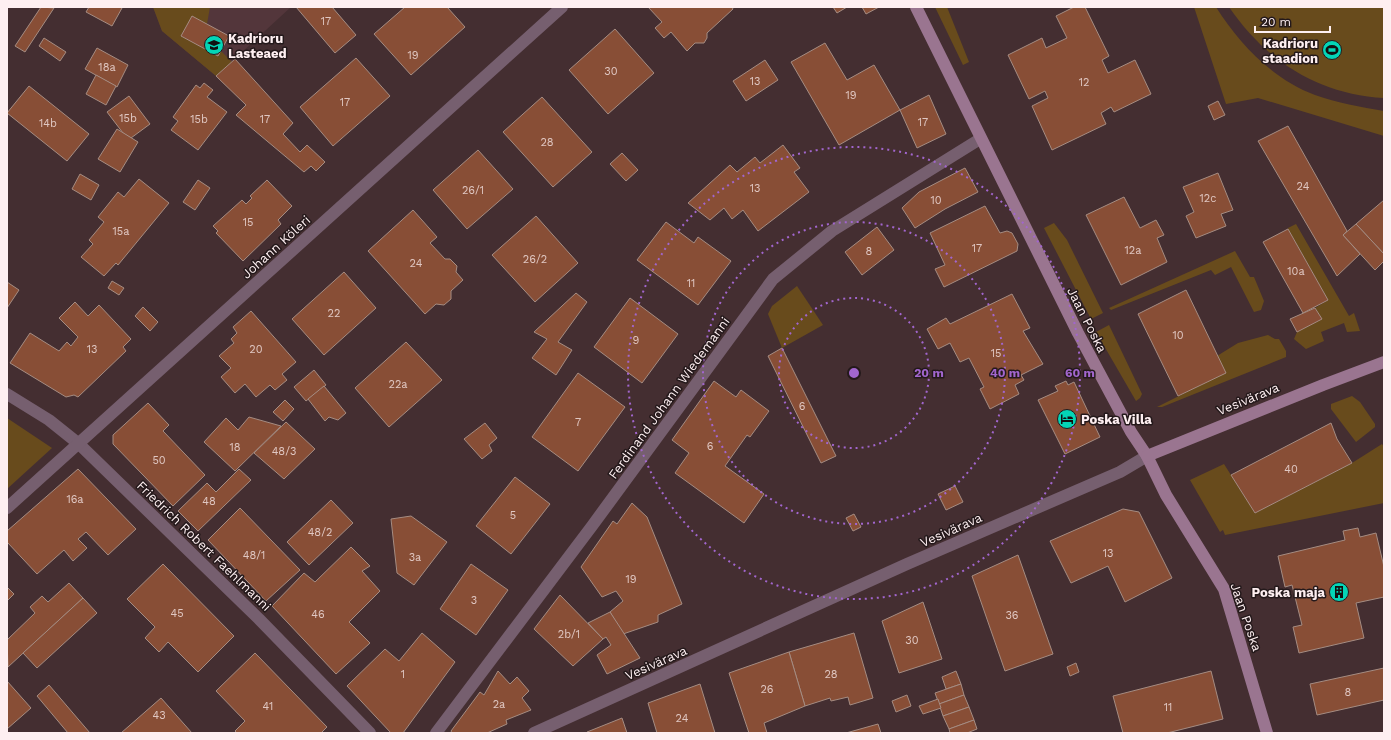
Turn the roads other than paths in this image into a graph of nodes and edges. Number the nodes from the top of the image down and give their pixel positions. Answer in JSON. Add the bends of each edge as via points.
{"nodes":[{"id":1,"x":562,"y":7,"type":"edge"},
{"id":2,"x":916,"y":7,"type":"edge"},
{"id":3,"x":980,"y":139,"type":"junction"},
{"id":4,"x":1384,"y":362,"type":"edge"},
{"id":5,"x":7,"y":394,"type":"edge"},
{"id":6,"x":79,"y":444,"type":"junction"},
{"id":7,"x":1147,"y":456,"type":"junction"},
{"id":8,"x":7,"y":508,"type":"edge"},
{"id":9,"x":370,"y":733,"type":"edge"},
{"id":10,"x":436,"y":733,"type":"edge"},
{"id":11,"x":534,"y":733,"type":"edge"},
{"id":12,"x":1267,"y":733,"type":"edge"}],
"edges":[{"from":1,"to":6,"type":"street","name":"Johann Köleri"},
{"from":2,"to":3,"type":"street","name":"Jaan Poska"},
{"from":3,"to":7,"type":"street","name":"Jaan Poska","via":[[1078,333],[1131,432]]},
{"from":3,"to":10,"type":"street","name":"Ferdinand Johann Wiedemanni","via":[[832,231],[773,279]]},
{"from":4,"to":7,"type":"street","name":"Vesivärava","via":[[1323,384]]},
{"from":5,"to":6,"type":"street","name":"Friedrich Robert Faehlmanni","via":[[49,420]]},
{"from":6,"to":8,"type":"street","name":"Johann Köleri"},
{"from":6,"to":9,"type":"street","name":"Friedrich Robert Faehlmanni","via":[[259,619]]},
{"from":7,"to":11,"type":"street","name":"Vesivärava","via":[[1120,472],[908,564]]},
{"from":7,"to":12,"type":"street","name":"Jaan Poska","via":[[1166,495],[1224,589]]}]}
